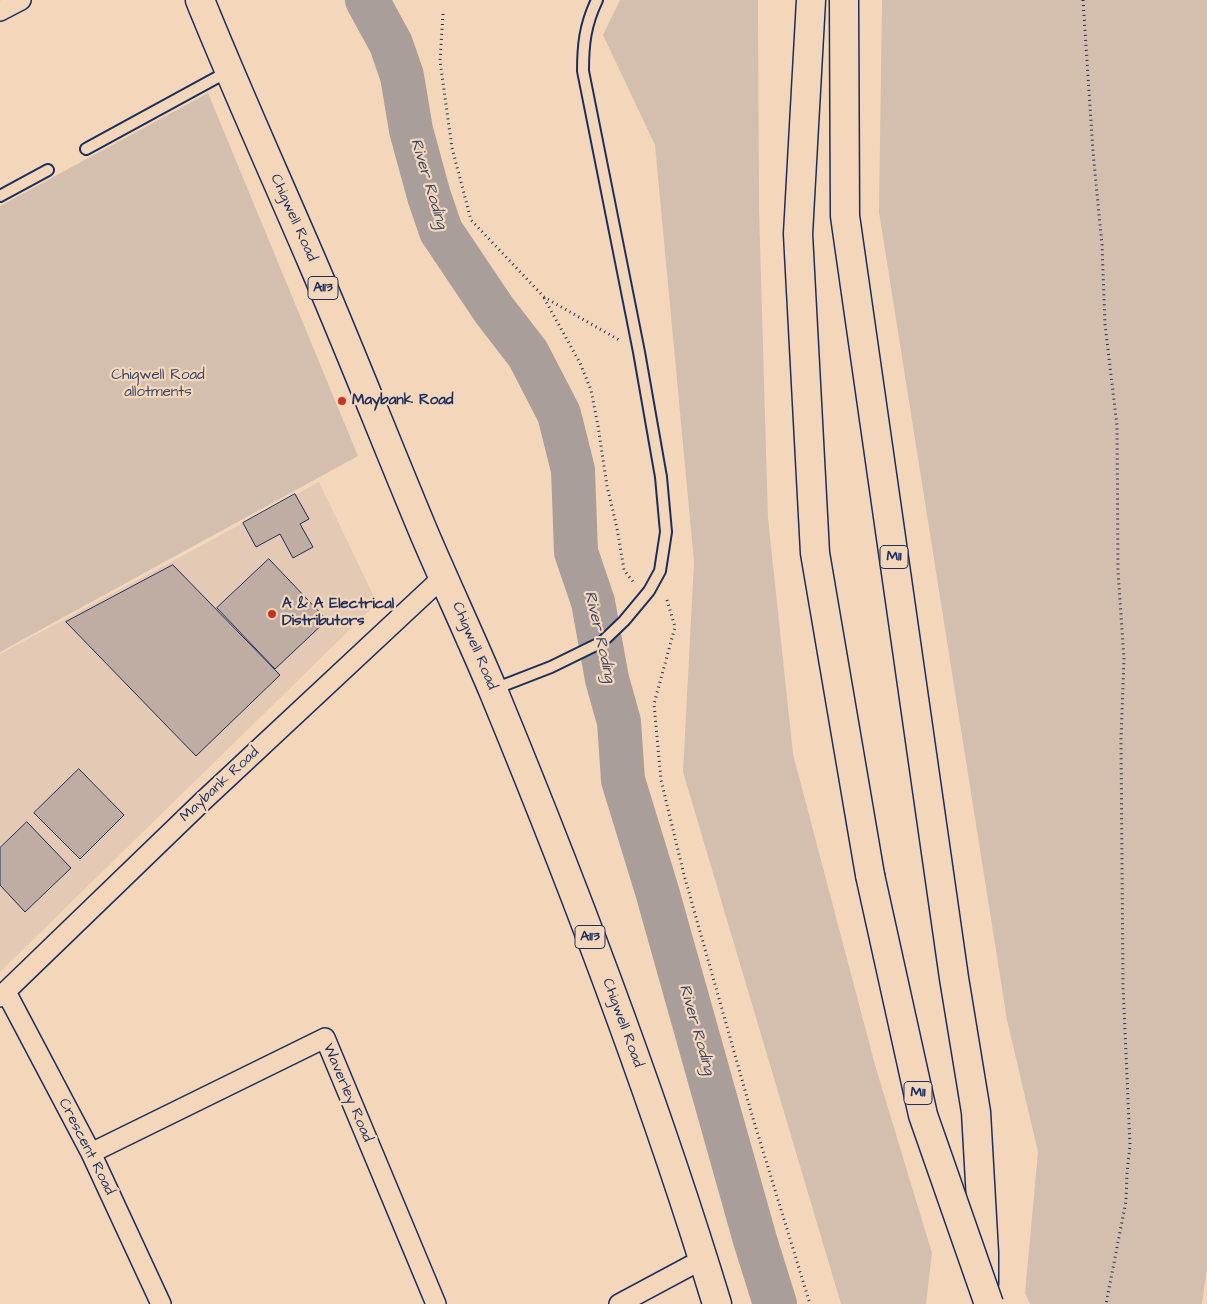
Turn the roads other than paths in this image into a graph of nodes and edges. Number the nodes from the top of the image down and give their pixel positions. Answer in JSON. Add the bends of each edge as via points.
{"nodes":[{"id":1,"x":21,"y":0,"type":"edge"},
{"id":2,"x":200,"y":0,"type":"edge"},
{"id":3,"x":597,"y":0,"type":"edge"},
{"id":4,"x":811,"y":0,"type":"edge"},
{"id":5,"x":844,"y":0,"type":"edge"},
{"id":6,"x":0,"y":11,"type":"edge"},
{"id":7,"x":229,"y":71,"type":"junction"},
{"id":8,"x":86,"y":149,"type":"dead end"},
{"id":9,"x":48,"y":170,"type":"dead end"},
{"id":10,"x":0,"y":196,"type":"edge"},
{"id":11,"x":443,"y":577,"type":"junction"},
{"id":12,"x":493,"y":691,"type":"junction"},
{"id":13,"x":3,"y":994,"type":"edge"},
{"id":14,"x":91,"y":1153,"type":"junction"},
{"id":15,"x":703,"y":1259,"type":"junction"},
{"id":16,"x":162,"y":1304,"type":"edge"},
{"id":17,"x":436,"y":1304,"type":"edge"},
{"id":18,"x":619,"y":1304,"type":"edge"},
{"id":19,"x":717,"y":1304,"type":"edge"},
{"id":20,"x":984,"y":1304,"type":"edge"},
{"id":21,"x":989,"y":1304,"type":"edge"}],
"edges":[{"from":1,"to":6,"type":"street"},
{"from":2,"to":7,"type":"main road","name":"Chigwell Road","number":"A113"},
{"from":3,"to":12,"type":"lane","via":[[583,44],[583,71],[639,352],[661,476],[666,532],[660,571],[649,591],[602,642]]},
{"from":4,"to":21,"type":"main road","number":"M11","bridge":true,"via":[[798,234],[815,553],[870,875],[923,1115]]},
{"from":5,"to":20,"type":"main road","number":"M11","via":[[845,216],[976,1112]]},
{"from":7,"to":8,"type":"lane"},
{"from":7,"to":11,"type":"main road","name":"Chigwell Road","number":"A113"},
{"from":9,"to":10,"type":"lane"},
{"from":11,"to":12,"type":"main road","name":"Chigwell Road","number":"A113"},
{"from":11,"to":13,"type":"street","name":"Maybank Road","via":[[203,801]]},
{"from":12,"to":15,"type":"main road","name":"Chigwell Road","number":"A113","via":[[630,1043]]},
{"from":13,"to":14,"type":"street","name":"Crescent Road"},
{"from":14,"to":16,"type":"street","name":"Crescent Road"},
{"from":14,"to":17,"type":"street","name":"Waverley Road","via":[[325,1038]]},
{"from":15,"to":18,"type":"street"},
{"from":15,"to":19,"type":"main road","name":"Chigwell Road","number":"A113"}]}
